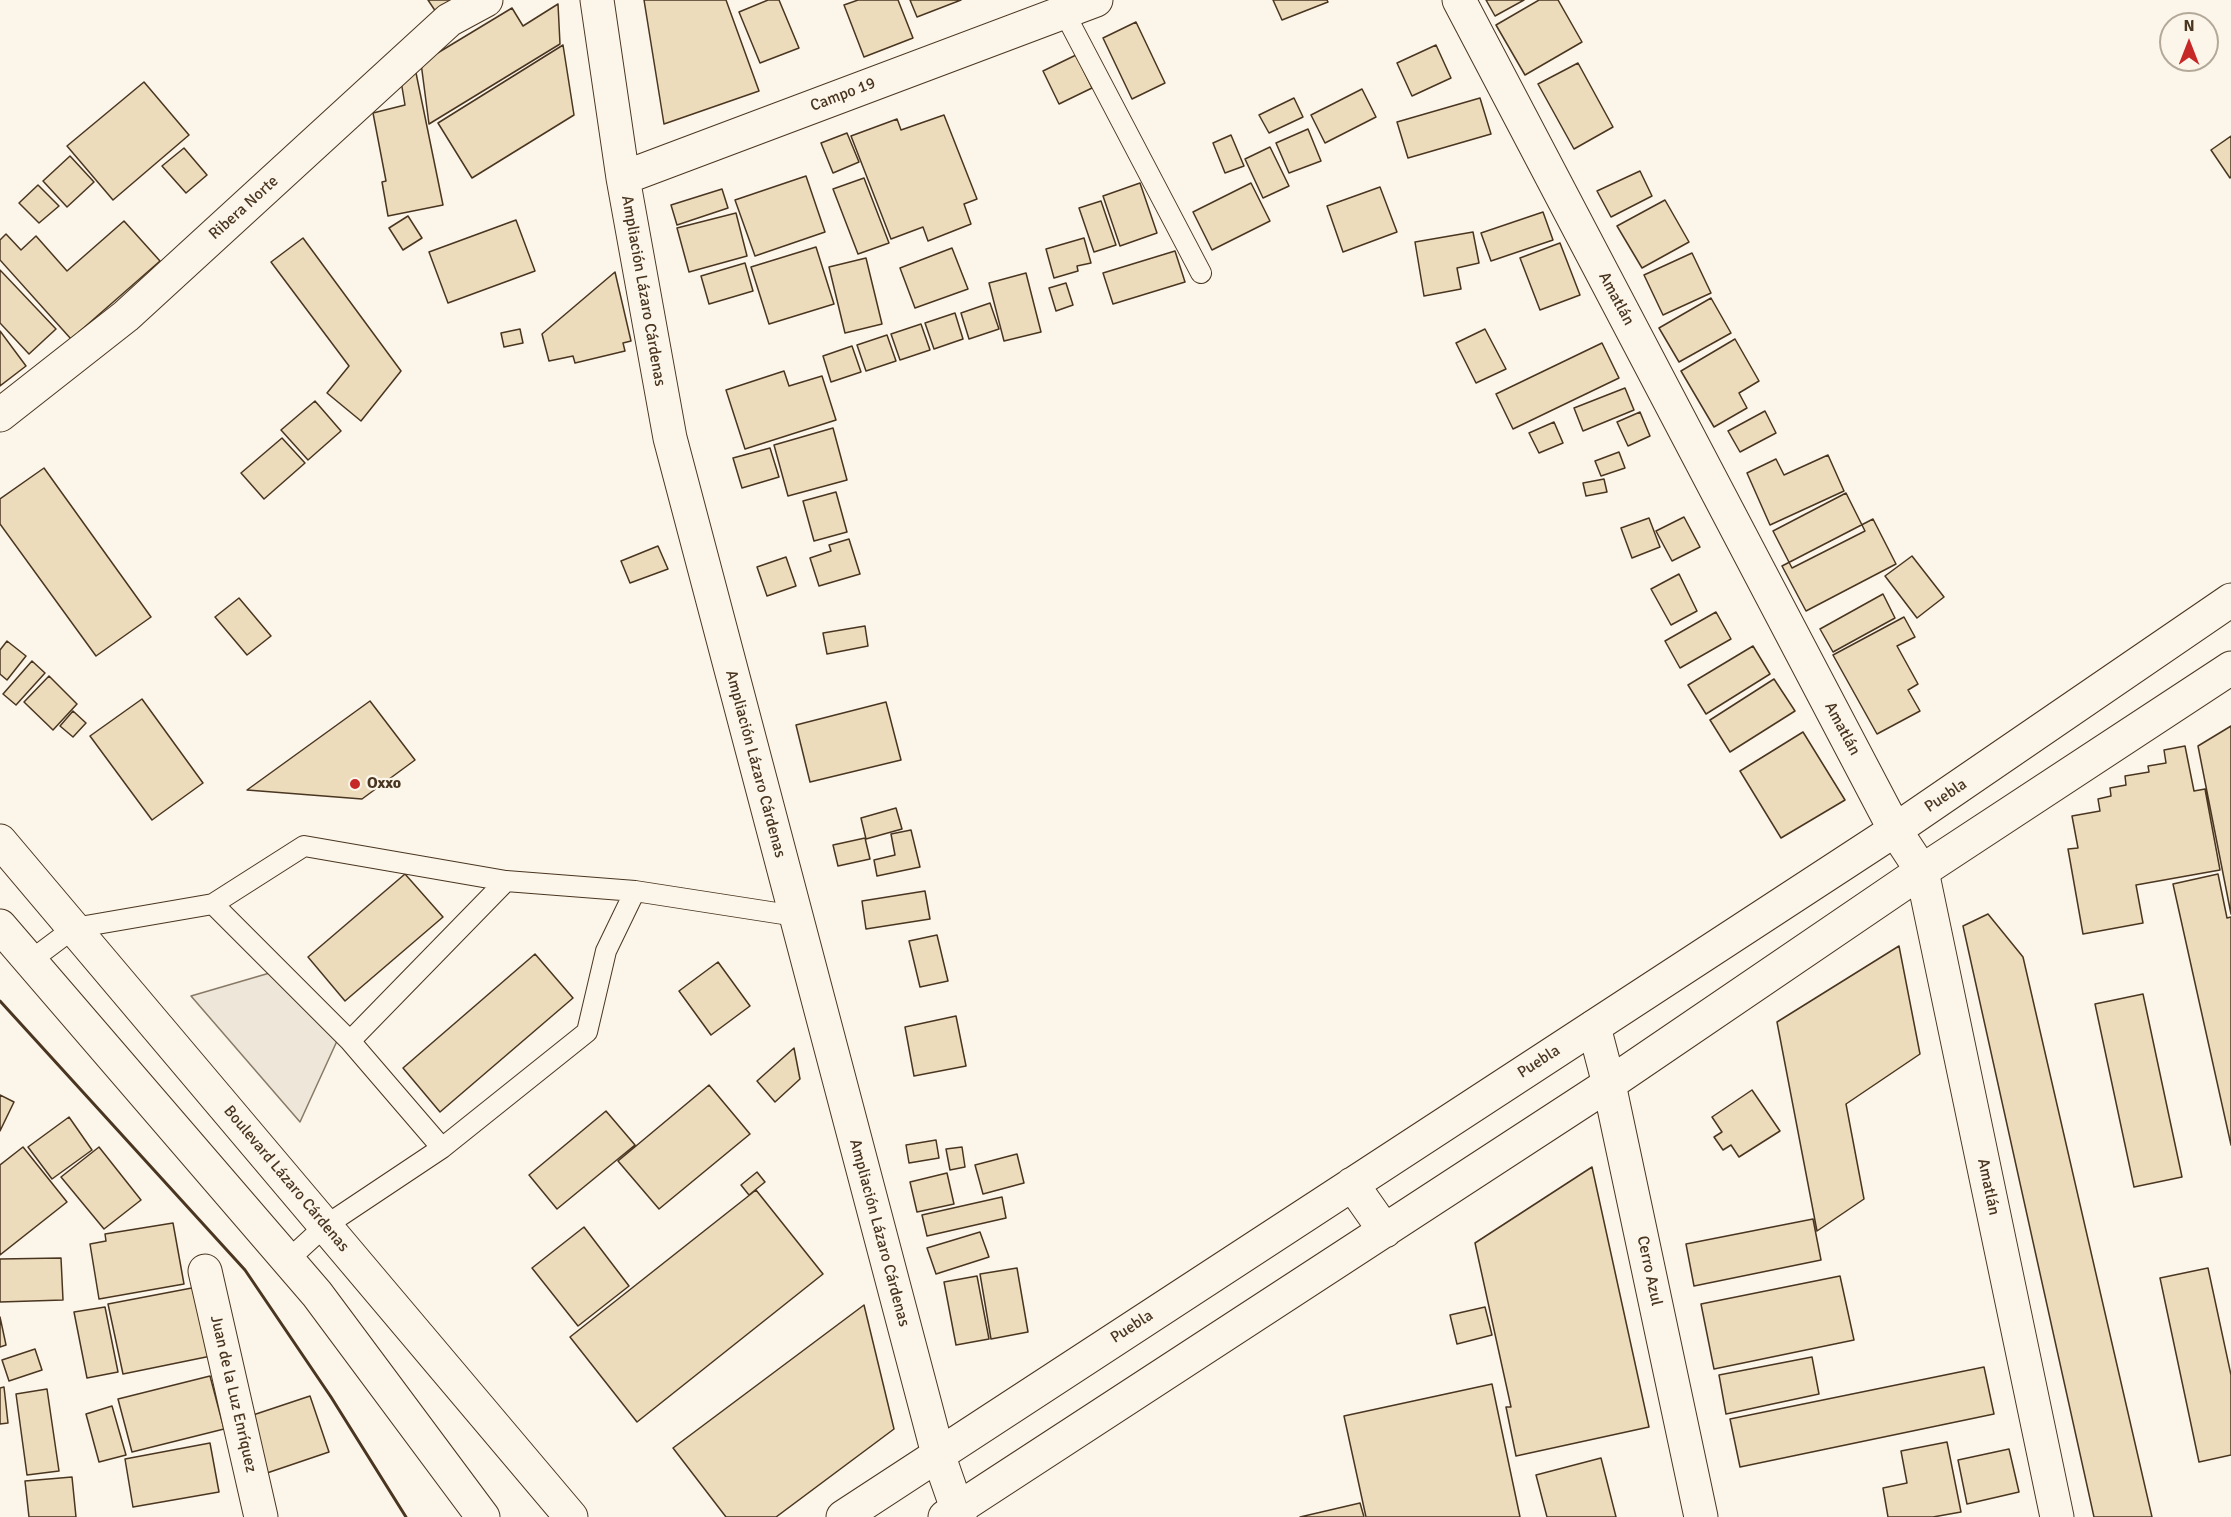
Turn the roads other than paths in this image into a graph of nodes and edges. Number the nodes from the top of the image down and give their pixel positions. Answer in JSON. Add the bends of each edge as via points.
{"nodes":[{"id":1,"x":486,"y":0,"type":"edge"},
{"id":2,"x":597,"y":0,"type":"edge"},
{"id":3,"x":1096,"y":0,"type":"edge"},
{"id":4,"x":1459,"y":0,"type":"edge"},
{"id":5,"x":1062,"y":6,"type":"edge"},
{"id":6,"x":623,"y":178,"type":"junction"},
{"id":7,"x":1201,"y":273,"type":"dead end"},
{"id":8,"x":0,"y":415,"type":"edge"},
{"id":9,"x":2231,"y":600,"type":"edge"},
{"id":10,"x":2231,"y":668,"type":"edge"},
{"id":11,"x":1895,"y":830,"type":"junction"},
{"id":12,"x":0,"y":841,"type":"edge"},
{"id":13,"x":1922,"y":872,"type":"junction"},
{"id":14,"x":506,"y":881,"type":"junction"},
{"id":15,"x":635,"y":891,"type":"junction"},
{"id":16,"x":213,"y":904,"type":"junction"},
{"id":17,"x":796,"y":916,"type":"junction"},
{"id":18,"x":0,"y":926,"type":"edge"},
{"id":19,"x":74,"y":928,"type":"junction"},
{"id":20,"x":30,"y":961,"type":"junction"},
{"id":21,"x":1594,"y":1026,"type":"junction"},
{"id":22,"x":350,"y":1041,"type":"junction"},
{"id":23,"x":1609,"y":1084,"type":"junction"},
{"id":24,"x":442,"y":1148,"type":"junction"},
{"id":25,"x":1352,"y":1184,"type":"junction"},
{"id":26,"x":325,"y":1226,"type":"junction"},
{"id":27,"x":1384,"y":1231,"type":"junction"},
{"id":28,"x":288,"y":1260,"type":"junction"},
{"id":29,"x":205,"y":1271,"type":"dead end"},
{"id":30,"x":938,"y":1454,"type":"junction"},
{"id":31,"x":954,"y":1514,"type":"edge"},
{"id":32,"x":261,"y":1517,"type":"edge"},
{"id":33,"x":483,"y":1517,"type":"edge"},
{"id":34,"x":571,"y":1517,"type":"edge"},
{"id":35,"x":843,"y":1517,"type":"edge"},
{"id":36,"x":1701,"y":1517,"type":"edge"},
{"id":37,"x":2057,"y":1517,"type":"edge"}],
"edges":[{"from":1,"to":8,"type":"street","name":"Ribera Norte","via":[[449,20],[126,316]]},
{"from":2,"to":6,"type":"street","name":"Ampliación Lázaro Cárdenas"},
{"from":3,"to":5,"type":"street","name":"Campo 19"},
{"from":4,"to":11,"type":"street","name":"Amatlán"},
{"from":5,"to":6,"type":"street","name":"Campo 19"},
{"from":5,"to":7,"type":"lane"},
{"from":6,"to":17,"type":"street","name":"Ampliación Lázaro Cárdenas","via":[[670,438]]},
{"from":9,"to":11,"type":"street","name":"Puebla"},
{"from":10,"to":13,"type":"street"},
{"from":11,"to":13,"type":"street","name":"Amatlán"},
{"from":11,"to":21,"type":"street","name":"Puebla"},
{"from":12,"to":19,"type":"street","name":"Boulevard Lázaro Cárdenas"},
{"from":13,"to":23,"type":"street"},
{"from":13,"to":37,"type":"street","name":"Amatlán"},
{"from":14,"to":15,"type":"lane"},
{"from":14,"to":16,"type":"lane","via":[[304,846]]},
{"from":14,"to":22,"type":"lane"},
{"from":15,"to":17,"type":"lane"},
{"from":15,"to":24,"type":"lane","via":[[606,951],[587,1032]]},
{"from":16,"to":19,"type":"lane"},
{"from":16,"to":22,"type":"lane"},
{"from":17,"to":30,"type":"street","name":"Ampliación Lázaro Cárdenas"},
{"from":18,"to":20,"type":"street"},
{"from":19,"to":20,"type":"lane"},
{"from":19,"to":26,"type":"street","name":"Boulevard Lázaro Cárdenas"},
{"from":20,"to":28,"type":"street"},
{"from":21,"to":23,"type":"street","name":"Cerro Azul"},
{"from":21,"to":25,"type":"street","name":"Puebla"},
{"from":22,"to":24,"type":"lane"},
{"from":23,"to":27,"type":"street"},
{"from":23,"to":36,"type":"street","name":"Cerro Azul"},
{"from":24,"to":26,"type":"lane"},
{"from":25,"to":27,"type":"street"},
{"from":25,"to":30,"type":"street","name":"Puebla"},
{"from":26,"to":28,"type":"lane"},
{"from":26,"to":34,"type":"street","name":"Boulevard Lázaro Cárdenas"},
{"from":27,"to":31,"type":"street"},
{"from":28,"to":33,"type":"street"},
{"from":29,"to":32,"type":"street","name":"Juan de la Luz Enríquez"},
{"from":30,"to":31,"type":"street","name":"Ampliación Lázaro Cárdenas"},
{"from":30,"to":35,"type":"street","name":"Puebla"}]}
